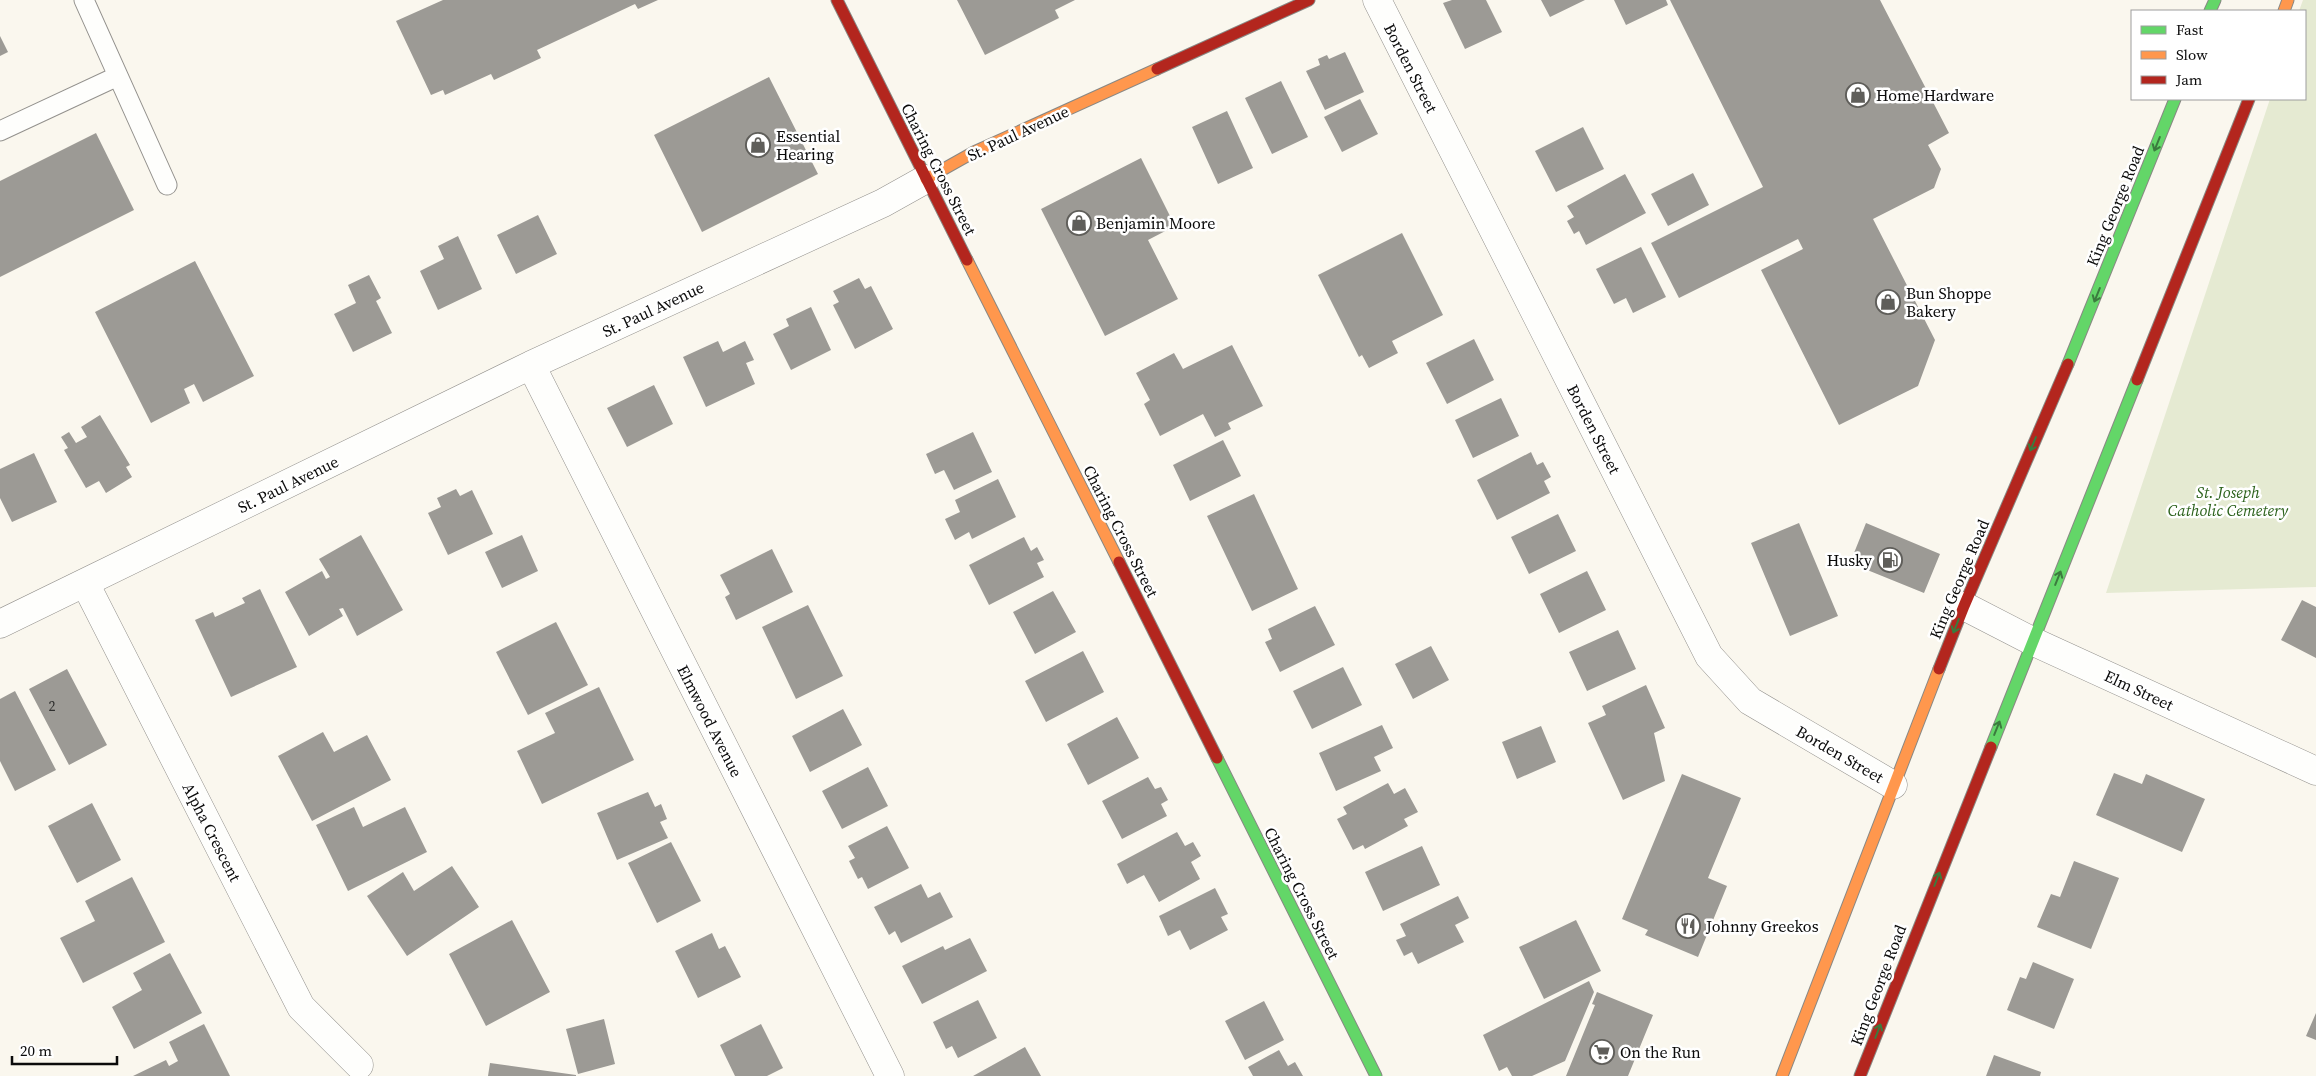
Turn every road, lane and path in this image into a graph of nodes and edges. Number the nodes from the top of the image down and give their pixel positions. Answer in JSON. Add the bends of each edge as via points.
{"nodes":[{"id":1,"x":84,"y":0,"type":"edge"},
{"id":2,"x":836,"y":0,"type":"edge"},
{"id":3,"x":1309,"y":0,"type":"edge"},
{"id":4,"x":1377,"y":0,"type":"edge"},
{"id":5,"x":118,"y":76,"type":"junction"},
{"id":6,"x":2175,"y":100,"type":"edge"},
{"id":7,"x":2249,"y":100,"type":"edge"},
{"id":8,"x":0,"y":131,"type":"edge"},
{"id":9,"x":926,"y":179,"type":"junction"},
{"id":10,"x":167,"y":185,"type":"dead end"},
{"id":11,"x":531,"y":365,"type":"junction"},
{"id":12,"x":85,"y":583,"type":"junction"},
{"id":13,"x":1964,"y":606,"type":"junction"},
{"id":14,"x":0,"y":624,"type":"edge"},
{"id":15,"x":2032,"y":641,"type":"junction"},
{"id":16,"x":2316,"y":771,"type":"edge"},
{"id":17,"x":1893,"y":785,"type":"junction"},
{"id":18,"x":360,"y":1065,"type":"dead end"},
{"id":19,"x":890,"y":1076,"type":"edge"},
{"id":20,"x":1376,"y":1076,"type":"edge"},
{"id":21,"x":1782,"y":1076,"type":"edge"},
{"id":22,"x":1860,"y":1076,"type":"edge"}],
"edges":[{"from":1,"to":5,"type":"lane"},
{"from":2,"to":9,"type":"main road","name":"Charing Cross Street"},
{"from":3,"to":9,"type":"main road","name":"St. Paul Avenue","via":[[974,152]]},
{"from":4,"to":17,"type":"street","name":"Borden Street","via":[[1709,656],[1750,701]]},
{"from":5,"to":8,"type":"lane"},
{"from":5,"to":10,"type":"lane"},
{"from":6,"to":13,"type":"main road","name":"King George Road","one_way":true,"via":[[2084,326]]},
{"from":15,"to":7,"type":"main road","name":"King George Road","one_way":true},
{"from":9,"to":11,"type":"street","name":"St. Paul Avenue"},
{"from":9,"to":20,"type":"main road","name":"Charing Cross Street"},
{"from":11,"to":12,"type":"street","name":"St. Paul Avenue"},
{"from":11,"to":19,"type":"street","name":"Elmwood Avenue"},
{"from":12,"to":14,"type":"street","name":"St. Paul Avenue"},
{"from":12,"to":18,"type":"street","name":"Alpha Crescent","via":[[301,1007]]},
{"from":13,"to":15,"type":"street","name":"Elm Street"},
{"from":13,"to":17,"type":"main road","name":"King George Road","one_way":true},
{"from":15,"to":16,"type":"street","name":"Elm Street"},
{"from":22,"to":15,"type":"main road","name":"King George Road","one_way":true},
{"from":17,"to":21,"type":"main road","name":"King George Road"}]}
